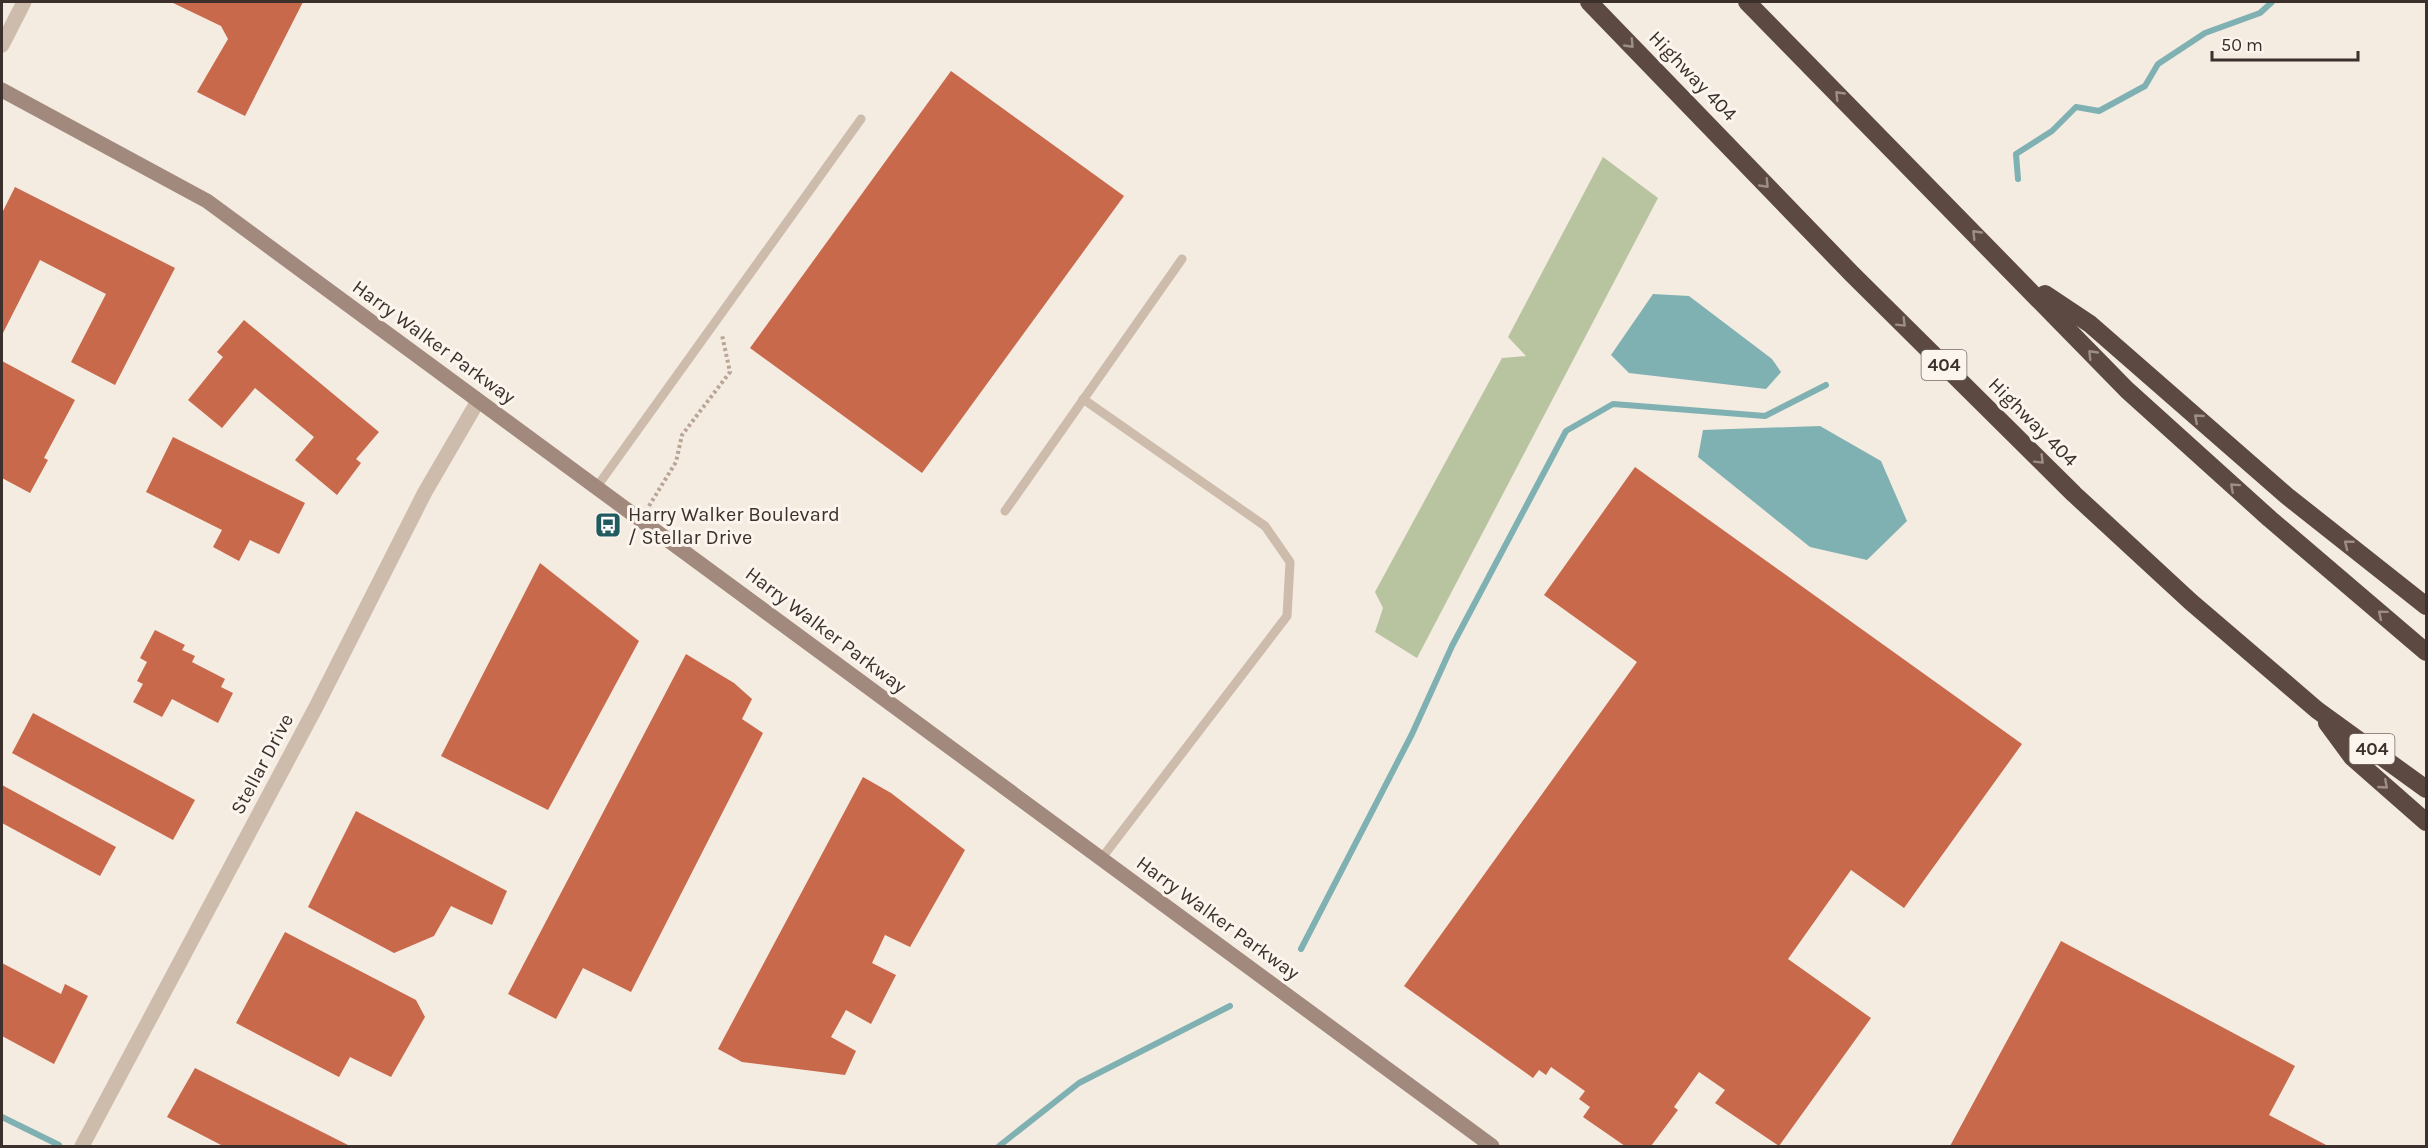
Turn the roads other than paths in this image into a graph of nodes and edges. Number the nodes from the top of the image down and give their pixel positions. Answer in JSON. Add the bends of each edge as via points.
{"nodes":[{"id":1,"x":24,"y":2,"type":"edge"},
{"id":2,"x":1589,"y":2,"type":"edge"},
{"id":3,"x":1747,"y":2,"type":"edge"},
{"id":4,"x":2,"y":45,"type":"edge"},
{"id":5,"x":2,"y":90,"type":"edge"},
{"id":6,"x":861,"y":119,"type":"dead end"},
{"id":7,"x":1182,"y":259,"type":"dead end"},
{"id":8,"x":2017,"y":276,"type":"junction"},
{"id":9,"x":1083,"y":399,"type":"junction"},
{"id":10,"x":478,"y":400,"type":"junction"},
{"id":11,"x":596,"y":488,"type":"junction"},
{"id":12,"x":1005,"y":511,"type":"dead end"},
{"id":13,"x":2427,"y":606,"type":"edge"},
{"id":14,"x":2427,"y":652,"type":"edge"},
{"id":15,"x":2317,"y":710,"type":"junction"},
{"id":16,"x":2427,"y":789,"type":"edge"},
{"id":17,"x":2427,"y":822,"type":"edge"},
{"id":18,"x":1101,"y":859,"type":"junction"},
{"id":19,"x":82,"y":1146,"type":"edge"},
{"id":20,"x":1492,"y":1146,"type":"edge"}],
"edges":[{"from":1,"to":4,"type":"street"},
{"from":2,"to":15,"type":"highway","name":"Highway 404","number":"404","one_way":true,"via":[[1852,274],[2074,494],[2191,603]]},
{"from":8,"to":3,"type":"highway","one_way":true},
{"from":5,"to":10,"type":"street","name":"Harry Walker Parkway","via":[[207,201]]},
{"from":6,"to":11,"type":"lane"},
{"from":7,"to":9,"type":"lane"},
{"from":13,"to":8,"type":"highway","one_way":true,"via":[[2287,496],[2090,324]]},
{"from":14,"to":8,"type":"highway","one_way":true,"via":[[2270,519],[2127,390]]},
{"from":9,"to":12,"type":"lane"},
{"from":9,"to":18,"type":"lane","via":[[1265,526],[1290,562],[1287,616]]},
{"from":10,"to":11,"type":"street","name":"Harry Walker Parkway"},
{"from":10,"to":19,"type":"street","name":"Stellar Drive","via":[[425,492],[316,707]]},
{"from":11,"to":18,"type":"street","name":"Harry Walker Parkway"},
{"from":15,"to":16,"type":"highway","name":"Highway 404","number":"404"},
{"from":15,"to":17,"type":"highway","one_way":true,"via":[[2352,757]]},
{"from":18,"to":20,"type":"street","name":"Harry Walker Parkway"}]}
